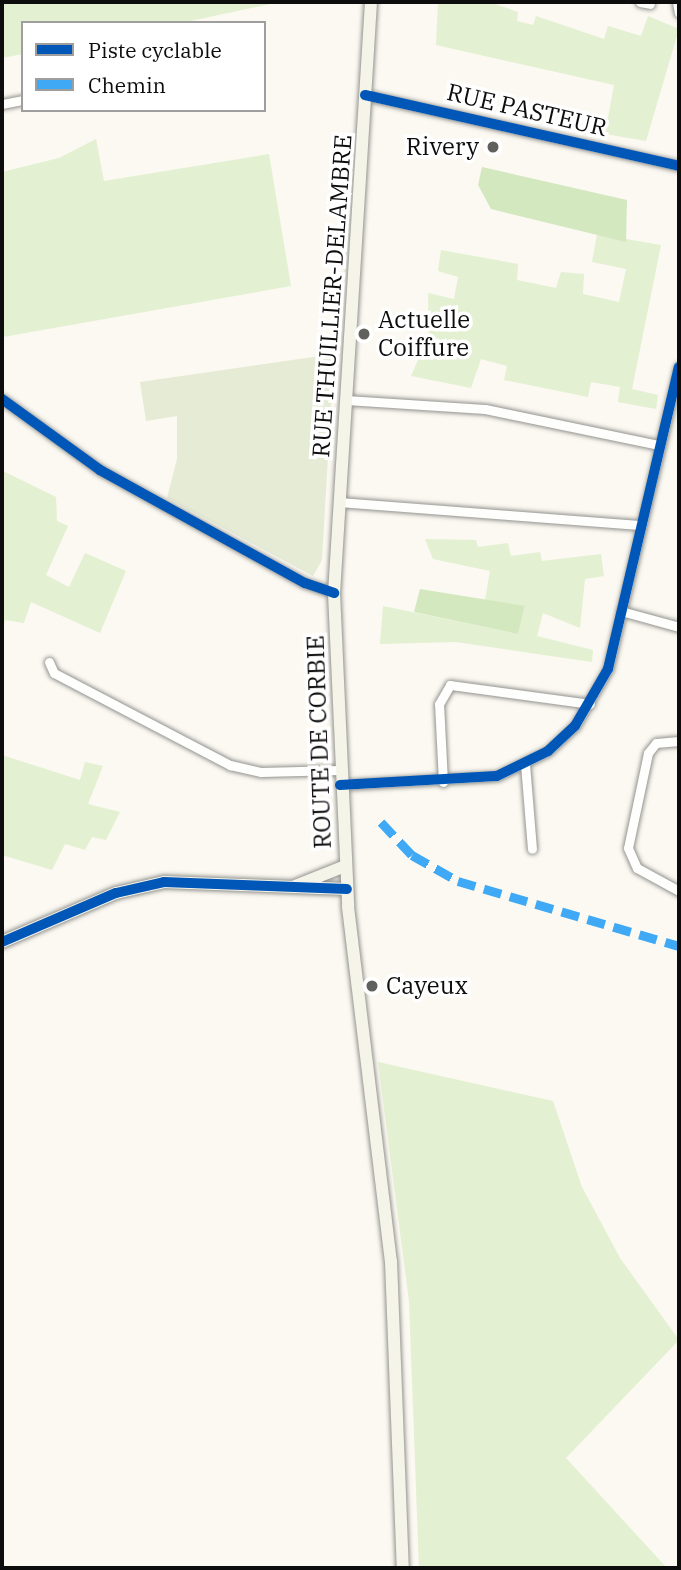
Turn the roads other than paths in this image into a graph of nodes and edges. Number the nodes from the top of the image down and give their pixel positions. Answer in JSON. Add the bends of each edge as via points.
{"nodes":[{"id":1,"x":371,"y":2,"type":"edge"},
{"id":2,"x":677,"y":2,"type":"edge"},
{"id":3,"x":679,"y":13,"type":"edge"},
{"id":4,"x":365,"y":95,"type":"junction"},
{"id":5,"x":21,"y":100,"type":"edge"},
{"id":6,"x":2,"y":104,"type":"edge"},
{"id":7,"x":679,"y":166,"type":"edge"},
{"id":8,"x":679,"y":367,"type":"edge"},
{"id":9,"x":2,"y":399,"type":"edge"},
{"id":10,"x":346,"y":400,"type":"junction"},
{"id":11,"x":659,"y":445,"type":"junction"},
{"id":12,"x":340,"y":502,"type":"junction"},
{"id":13,"x":641,"y":525,"type":"junction"},
{"id":14,"x":334,"y":593,"type":"junction"},
{"id":15,"x":621,"y":611,"type":"junction"},
{"id":16,"x":679,"y":627,"type":"edge"},
{"id":17,"x":49,"y":662,"type":"dead end"},
{"id":18,"x":590,"y":704,"type":"junction"},
{"id":19,"x":679,"y":741,"type":"edge"},
{"id":20,"x":525,"y":764,"type":"junction"},
{"id":21,"x":340,"y":771,"type":"junction"},
{"id":22,"x":443,"y":782,"type":"junction"},
{"id":23,"x":341,"y":785,"type":"junction"},
{"id":24,"x":532,"y":849,"type":"dead end"},
{"id":25,"x":345,"y":866,"type":"junction"},
{"id":26,"x":294,"y":886,"type":"junction"},
{"id":27,"x":346,"y":889,"type":"junction"},
{"id":28,"x":679,"y":891,"type":"edge"},
{"id":29,"x":2,"y":942,"type":"edge"},
{"id":30,"x":403,"y":1568,"type":"edge"}],
"edges":[{"from":1,"to":4,"type":"main road","name":"RUE THUILLIER-DELAMBRE"},
{"from":2,"to":3,"type":"street"},
{"from":4,"to":7,"type":"street","name":"RUE PASTEUR"},
{"from":4,"to":10,"type":"main road","name":"RUE THUILLIER-DELAMBRE"},
{"from":5,"to":6,"type":"street"},
{"from":8,"to":11,"type":"street"},
{"from":9,"to":14,"type":"street","via":[[100,470],[305,583]]},
{"from":10,"to":11,"type":"street","via":[[485,409]]},
{"from":10,"to":12,"type":"main road","name":"RUE THUILLIER-DELAMBRE"},
{"from":11,"to":13,"type":"street"},
{"from":12,"to":13,"type":"street"},
{"from":12,"to":14,"type":"main road","name":"RUE THUILLIER-DELAMBRE"},
{"from":13,"to":15,"type":"street"},
{"from":14,"to":21,"type":"main road","name":"ROUTE DE CORBIE"},
{"from":15,"to":16,"type":"street"},
{"from":15,"to":18,"type":"street","via":[[608,669]]},
{"from":17,"to":21,"type":"street","via":[[54,673],[230,765],[261,772]]},
{"from":18,"to":20,"type":"street","via":[[562,740]]},
{"from":18,"to":22,"type":"street","via":[[450,685],[439,704]]},
{"from":19,"to":28,"type":"street","via":[[656,743],[648,754],[628,848],[637,868]]},
{"from":20,"to":22,"type":"street","via":[[497,776]]},
{"from":20,"to":24,"type":"street"},
{"from":21,"to":23,"type":"main road","name":"ROUTE DE CORBIE"},
{"from":22,"to":23,"type":"street"},
{"from":23,"to":25,"type":"main road","name":"ROUTE DE CORBIE"},
{"from":25,"to":26,"type":"main road"},
{"from":25,"to":27,"type":"main road","name":"ROUTE DE CORBIE"},
{"from":26,"to":27,"type":"main road"},
{"from":26,"to":29,"type":"main road","via":[[140,885]]},
{"from":27,"to":30,"type":"main road","name":"ROUTE DE CORBIE","via":[[391,1261]]}]}
